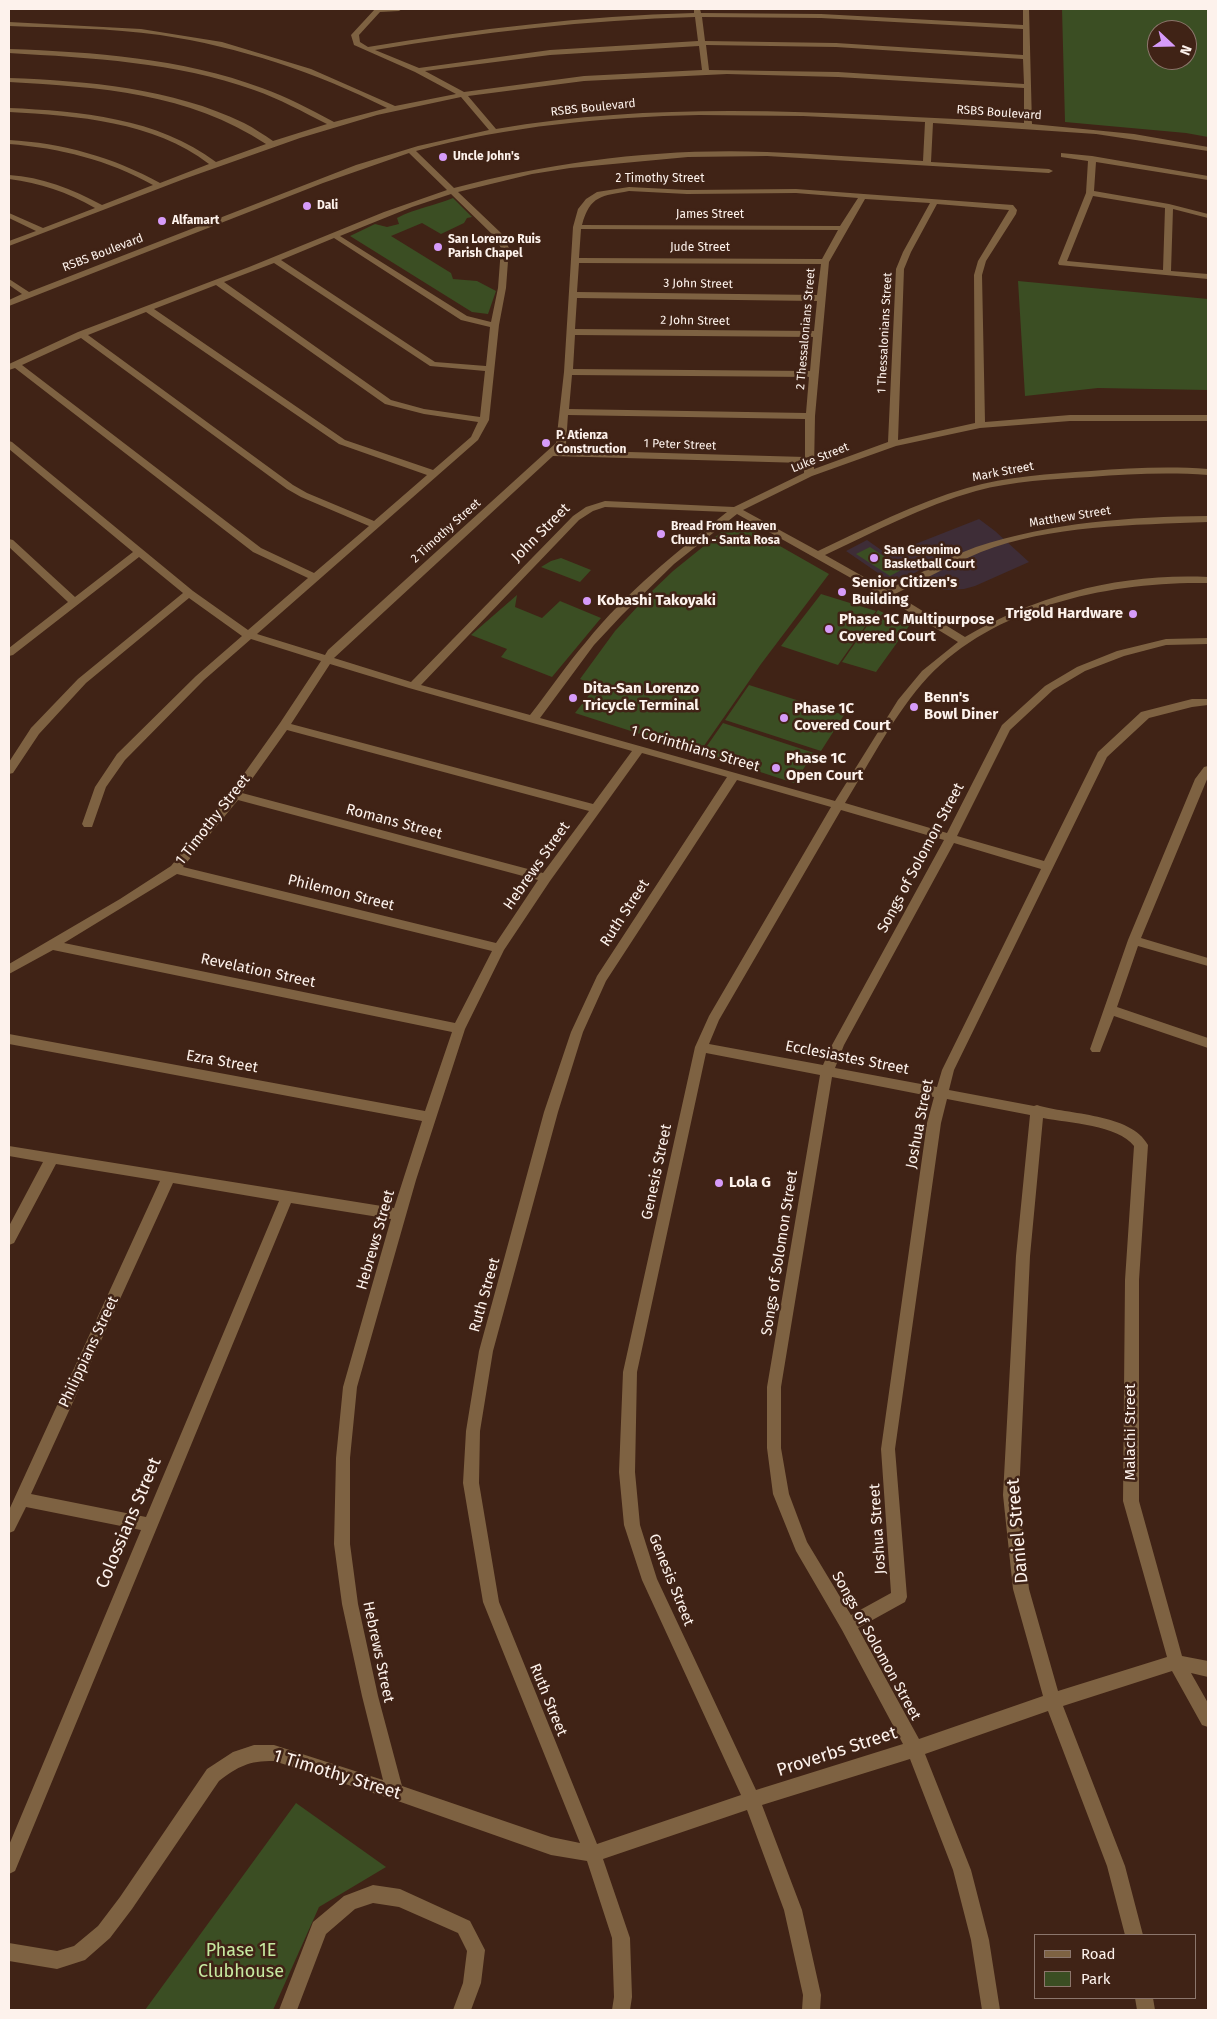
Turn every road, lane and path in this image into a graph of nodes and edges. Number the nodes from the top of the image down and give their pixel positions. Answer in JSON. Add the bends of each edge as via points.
{"nodes":[{"id":1,"x":379,"y":9,"type":"edge"},
{"id":2,"x":399,"y":9,"type":"edge"},
{"id":3,"x":1026,"y":9,"type":"edge"},
{"id":4,"x":697,"y":12,"type":"edge"},
{"id":5,"x":9,"y":24,"type":"edge"},
{"id":6,"x":1026,"y":27,"type":"junction"},
{"id":7,"x":702,"y":43,"type":"junction"},
{"id":8,"x":367,"y":49,"type":"junction"},
{"id":9,"x":9,"y":51,"type":"edge"},
{"id":10,"x":1026,"y":57,"type":"junction"},
{"id":11,"x":418,"y":70,"type":"junction"},
{"id":12,"x":706,"y":72,"type":"junction"},
{"id":13,"x":9,"y":80,"type":"edge"},
{"id":14,"x":1026,"y":86,"type":"junction"},
{"id":15,"x":462,"y":94,"type":"junction"},
{"id":16,"x":393,"y":108,"type":"junction"},
{"id":17,"x":9,"y":110,"type":"edge"},
{"id":18,"x":929,"y":120,"type":"junction"},
{"id":19,"x":333,"y":124,"type":"junction"},
{"id":20,"x":1028,"y":126,"type":"junction"},
{"id":21,"x":494,"y":131,"type":"junction"},
{"id":22,"x":9,"y":142,"type":"edge"},
{"id":23,"x":272,"y":144,"type":"junction"},
{"id":24,"x":1208,"y":149,"type":"edge"},
{"id":25,"x":411,"y":151,"type":"junction"},
{"id":26,"x":1064,"y":155,"type":"dead end"},
{"id":27,"x":1092,"y":158,"type":"junction"},
{"id":28,"x":927,"y":164,"type":"junction"},
{"id":29,"x":215,"y":165,"type":"junction"},
{"id":30,"x":1049,"y":171,"type":"dead end"},
{"id":31,"x":9,"y":177,"type":"edge"},
{"id":32,"x":1208,"y":178,"type":"edge"},
{"id":33,"x":160,"y":186,"type":"junction"},
{"id":34,"x":455,"y":190,"type":"junction"},
{"id":35,"x":1090,"y":193,"type":"junction"},
{"id":36,"x":863,"y":196,"type":"junction"},
{"id":37,"x":936,"y":201,"type":"junction"},
{"id":38,"x":1169,"y":206,"type":"junction"},
{"id":39,"x":102,"y":208,"type":"junction"},
{"id":40,"x":9,"y":215,"type":"edge"},
{"id":41,"x":1208,"y":216,"type":"edge"},
{"id":42,"x":577,"y":227,"type":"junction"},
{"id":43,"x":843,"y":228,"type":"junction"},
{"id":44,"x":43,"y":231,"type":"junction"},
{"id":45,"x":334,"y":235,"type":"junction"},
{"id":46,"x":9,"y":244,"type":"edge"},
{"id":47,"x":275,"y":260,"type":"junction"},
{"id":48,"x":574,"y":260,"type":"junction"},
{"id":49,"x":825,"y":262,"type":"junction"},
{"id":50,"x":1167,"y":273,"type":"junction"},
{"id":51,"x":1208,"y":277,"type":"edge"},
{"id":52,"x":9,"y":281,"type":"edge"},
{"id":53,"x":216,"y":281,"type":"junction"},
{"id":54,"x":28,"y":295,"type":"junction"},
{"id":55,"x":573,"y":295,"type":"junction"},
{"id":56,"x":822,"y":298,"type":"junction"},
{"id":57,"x":9,"y":303,"type":"edge"},
{"id":58,"x":148,"y":309,"type":"junction"},
{"id":59,"x":495,"y":325,"type":"junction"},
{"id":60,"x":571,"y":332,"type":"junction"},
{"id":61,"x":81,"y":334,"type":"junction"},
{"id":62,"x":818,"y":334,"type":"junction"},
{"id":63,"x":12,"y":366,"type":"edge"},
{"id":64,"x":489,"y":368,"type":"junction"},
{"id":65,"x":568,"y":372,"type":"junction"},
{"id":66,"x":814,"y":374,"type":"junction"},
{"id":67,"x":564,"y":412,"type":"junction"},
{"id":68,"x":810,"y":416,"type":"junction"},
{"id":69,"x":1208,"y":418,"type":"edge"},
{"id":70,"x":484,"y":420,"type":"junction"},
{"id":71,"x":980,"y":425,"type":"junction"},
{"id":72,"x":9,"y":444,"type":"edge"},
{"id":73,"x":893,"y":444,"type":"junction"},
{"id":74,"x":549,"y":453,"type":"junction"},
{"id":75,"x":810,"y":460,"type":"junction"},
{"id":76,"x":1208,"y":472,"type":"edge"},
{"id":77,"x":435,"y":474,"type":"junction"},
{"id":78,"x":809,"y":474,"type":"junction"},
{"id":79,"x":736,"y":510,"type":"junction"},
{"id":80,"x":1208,"y":520,"type":"edge"},
{"id":81,"x":376,"y":525,"type":"junction"},
{"id":82,"x":9,"y":542,"type":"edge"},
{"id":83,"x":139,"y":552,"type":"junction"},
{"id":84,"x":816,"y":556,"type":"junction"},
{"id":85,"x":314,"y":578,"type":"junction"},
{"id":86,"x":1208,"y":580,"type":"edge"},
{"id":87,"x":189,"y":593,"type":"junction"},
{"id":88,"x":887,"y":594,"type":"junction"},
{"id":89,"x":74,"y":602,"type":"junction"},
{"id":90,"x":249,"y":635,"type":"junction"},
{"id":91,"x":964,"y":641,"type":"junction"},
{"id":92,"x":1208,"y":641,"type":"edge"},
{"id":93,"x":10,"y":650,"type":"edge"},
{"id":94,"x":327,"y":659,"type":"junction"},
{"id":95,"x":413,"y":686,"type":"junction"},
{"id":96,"x":1208,"y":702,"type":"edge"},
{"id":97,"x":533,"y":719,"type":"junction"},
{"id":98,"x":284,"y":726,"type":"junction"},
{"id":99,"x":640,"y":748,"type":"junction"},
{"id":100,"x":9,"y":770,"type":"edge"},
{"id":101,"x":1208,"y":770,"type":"edge"},
{"id":102,"x":734,"y":775,"type":"junction"},
{"id":103,"x":235,"y":795,"type":"junction"},
{"id":104,"x":838,"y":806,"type":"junction"},
{"id":105,"x":597,"y":809,"type":"junction"},
{"id":106,"x":88,"y":824,"type":"dead end"},
{"id":107,"x":950,"y":839,"type":"junction"},
{"id":108,"x":1046,"y":866,"type":"junction"},
{"id":109,"x":175,"y":869,"type":"junction"},
{"id":110,"x":546,"y":878,"type":"junction"},
{"id":111,"x":1134,"y":940,"type":"junction"},
{"id":112,"x":51,"y":946,"type":"junction"},
{"id":113,"x":500,"y":948,"type":"junction"},
{"id":114,"x":1208,"y":962,"type":"edge"},
{"id":115,"x":9,"y":970,"type":"edge"},
{"id":116,"x":1110,"y":1010,"type":"junction"},
{"id":117,"x":459,"y":1029,"type":"junction"},
{"id":118,"x":9,"y":1039,"type":"edge"},
{"id":119,"x":1208,"y":1042,"type":"edge"},
{"id":120,"x":701,"y":1047,"type":"junction"},
{"id":121,"x":1096,"y":1049,"type":"dead end"},
{"id":122,"x":827,"y":1071,"type":"junction"},
{"id":123,"x":940,"y":1092,"type":"junction"},
{"id":124,"x":1037,"y":1110,"type":"junction"},
{"id":125,"x":430,"y":1117,"type":"junction"},
{"id":126,"x":1133,"y":1135,"type":"joint"},
{"id":127,"x":9,"y":1152,"type":"edge"},
{"id":128,"x":52,"y":1158,"type":"junction"},
{"id":129,"x":169,"y":1177,"type":"junction"},
{"id":130,"x":287,"y":1197,"type":"junction"},
{"id":131,"x":400,"y":1215,"type":"junction"},
{"id":132,"x":9,"y":1239,"type":"edge"},
{"id":133,"x":22,"y":1499,"type":"junction"},
{"id":134,"x":150,"y":1525,"type":"junction"},
{"id":135,"x":9,"y":1526,"type":"edge"},
{"id":136,"x":848,"y":1625,"type":"junction"},
{"id":137,"x":1176,"y":1662,"type":"junction"},
{"id":138,"x":1208,"y":1669,"type":"edge"},
{"id":139,"x":1053,"y":1700,"type":"junction"},
{"id":140,"x":1208,"y":1719,"type":"edge"},
{"id":141,"x":914,"y":1749,"type":"junction"},
{"id":142,"x":395,"y":1792,"type":"junction"},
{"id":143,"x":752,"y":1800,"type":"junction"},
{"id":144,"x":593,"y":1854,"type":"junction"},
{"id":145,"x":9,"y":1865,"type":"edge"},
{"id":146,"x":1134,"y":1934,"type":"edge"},
{"id":147,"x":9,"y":1952,"type":"edge"},
{"id":148,"x":288,"y":2010,"type":"edge"},
{"id":149,"x":462,"y":2010,"type":"edge"},
{"id":150,"x":621,"y":2010,"type":"edge"},
{"id":151,"x":811,"y":2010,"type":"edge"},
{"id":152,"x":991,"y":2010,"type":"edge"}],
"edges":[{"from":1,"to":2,"type":"street"},
{"from":1,"to":8,"type":"street","via":[[354,35],[357,43]]},
{"from":3,"to":6,"type":"street"},
{"from":4,"to":6,"type":"street"},
{"from":4,"to":7,"type":"street"},
{"from":4,"to":8,"type":"street","via":[[540,24]]},
{"from":5,"to":16,"type":"street","via":[[112,28],[206,41],[315,72],[347,84]]},
{"from":6,"to":10,"type":"street"},
{"from":7,"to":10,"type":"street","via":[[827,45]]},
{"from":7,"to":11,"type":"street","via":[[544,52]]},
{"from":7,"to":12,"type":"street"},
{"from":8,"to":11,"type":"street"},
{"from":9,"to":19,"type":"street","via":[[128,59],[205,73],[291,102]]},
{"from":10,"to":14,"type":"street"},
{"from":11,"to":15,"type":"street"},
{"from":12,"to":14,"type":"street","via":[[822,74]]},
{"from":12,"to":15,"type":"street","via":[[608,76]]},
{"from":13,"to":23,"type":"street","via":[[97,86],[174,100],[228,118]]},
{"from":14,"to":20,"type":"street"},
{"from":15,"to":16,"type":"street"},
{"from":15,"to":21,"type":"street"},
{"from":16,"to":19,"type":"street"},
{"from":17,"to":29,"type":"street","via":[[81,117],[137,128],[194,149]]},
{"from":18,"to":20,"type":"street","name":"RSBS Boulevard"},
{"from":18,"to":21,"type":"street","name":"RSBS Boulevard","via":[[715,111],[596,118]]},
{"from":18,"to":28,"type":"street"},
{"from":19,"to":23,"type":"street"},
{"from":20,"to":24,"type":"street","name":"RSBS Boulevard"},
{"from":21,"to":25,"type":"street","name":"RSBS Boulevard"},
{"from":22,"to":33,"type":"street","via":[[84,153],[140,174]]},
{"from":23,"to":29,"type":"street"},
{"from":25,"to":34,"type":"street"},
{"from":25,"to":54,"type":"street","name":"RSBS Boulevard","via":[[342,172]]},
{"from":26,"to":27,"type":"street"},
{"from":27,"to":32,"type":"street"},
{"from":27,"to":35,"type":"street"},
{"from":28,"to":30,"type":"street"},
{"from":28,"to":34,"type":"street","via":[[767,154],[669,155],[539,170]]},
{"from":29,"to":33,"type":"street"},
{"from":31,"to":39,"type":"street","via":[[47,182]]},
{"from":33,"to":39,"type":"street"},
{"from":34,"to":45,"type":"street"},
{"from":34,"to":59,"type":"street","via":[[498,235],[505,248]]},
{"from":35,"to":38,"type":"street"},
{"from":35,"to":50,"type":"street","via":[[1062,262]]},
{"from":36,"to":37,"type":"street","name":"2 Timothy Street"},
{"from":36,"to":42,"type":"street","name":"2 Timothy Street","via":[[769,191],[616,190],[589,200],[582,209]]},
{"from":36,"to":43,"type":"street","name":"2 Thessalonians Street"},
{"from":37,"to":71,"type":"street","name":"2 Timothy Street","via":[[1004,205],[1013,210],[982,261],[978,275]]},
{"from":37,"to":73,"type":"street","name":"1 Thessalonians Street","via":[[900,268]]},
{"from":38,"to":41,"type":"street"},
{"from":38,"to":50,"type":"street"},
{"from":39,"to":44,"type":"street"},
{"from":40,"to":44,"type":"street"},
{"from":42,"to":43,"type":"street","name":"James Street"},
{"from":42,"to":48,"type":"street","name":"2 Timothy Street"},
{"from":43,"to":49,"type":"street","name":"2 Thessalonians Street"},
{"from":44,"to":46,"type":"street"},
{"from":45,"to":47,"type":"street"},
{"from":45,"to":59,"type":"street","via":[[464,318]]},
{"from":47,"to":53,"type":"street"},
{"from":47,"to":64,"type":"street","via":[[434,364]]},
{"from":48,"to":49,"type":"street","name":"Jude Street"},
{"from":48,"to":55,"type":"street","name":"2 Timothy Street"},
{"from":49,"to":56,"type":"street","name":"2 Thessalonians Street"},
{"from":50,"to":51,"type":"street"},
{"from":52,"to":54,"type":"street"},
{"from":53,"to":58,"type":"street"},
{"from":53,"to":70,"type":"street","via":[[388,402],[411,410]]},
{"from":54,"to":57,"type":"street","name":"RSBS Boulevard"},
{"from":55,"to":56,"type":"street","name":"3 John Street"},
{"from":55,"to":60,"type":"street","name":"2 Timothy Street"},
{"from":56,"to":62,"type":"street","name":"2 Thessalonians Street"},
{"from":58,"to":61,"type":"street"},
{"from":58,"to":77,"type":"street","via":[[342,442]]},
{"from":59,"to":64,"type":"street"},
{"from":60,"to":62,"type":"street","name":"2 John Street"},
{"from":60,"to":65,"type":"street","name":"2 Timothy Street"},
{"from":61,"to":63,"type":"street"},
{"from":61,"to":81,"type":"street","via":[[290,487]]},
{"from":62,"to":66,"type":"street","name":"2 Thessalonians Street"},
{"from":63,"to":85,"type":"street","via":[[257,550]]},
{"from":64,"to":70,"type":"street"},
{"from":65,"to":66,"type":"street"},
{"from":65,"to":67,"type":"street","name":"2 Timothy Street"},
{"from":66,"to":68,"type":"street","name":"2 Thessalonians Street"},
{"from":67,"to":68,"type":"street"},
{"from":67,"to":74,"type":"street","name":"2 Timothy Street","via":[[561,444]]},
{"from":68,"to":75,"type":"street","name":"2 Thessalonians Street"},
{"from":69,"to":71,"type":"street","name":"Luke Street","via":[[1070,418]]},
{"from":70,"to":77,"type":"street","via":[[475,438]]},
{"from":71,"to":73,"type":"street","name":"Luke Street"},
{"from":72,"to":83,"type":"street","name":"1 Corinthians Street"},
{"from":73,"to":78,"type":"street","name":"Luke Street"},
{"from":74,"to":75,"type":"street","name":"1 Peter Street"},
{"from":74,"to":94,"type":"street","name":"2 Timothy Street"},
{"from":75,"to":78,"type":"street","name":"2 Thessalonians Street"},
{"from":76,"to":84,"type":"street","name":"Mark Street","via":[[1073,475],[1023,479],[974,489],[906,513]]},
{"from":77,"to":81,"type":"street"},
{"from":78,"to":79,"type":"street","name":"Luke Street"},
{"from":79,"to":84,"type":"street"},
{"from":79,"to":95,"type":"street","name":"John Street","via":[[605,504],[586,510]]},
{"from":79,"to":97,"type":"street","name":"Luke Street","via":[[670,562],[618,613],[590,643]]},
{"from":80,"to":88,"type":"street","name":"Matthew Street","via":[[1122,522],[1046,531],[978,550]]},
{"from":81,"to":85,"type":"street"},
{"from":82,"to":89,"type":"street"},
{"from":83,"to":87,"type":"street","name":"1 Corinthians Street"},
{"from":83,"to":89,"type":"street"},
{"from":84,"to":88,"type":"street"},
{"from":85,"to":90,"type":"street"},
{"from":86,"to":91,"type":"street","name":"Genesis Street","via":[[1128,582],[1080,592],[1025,610]]},
{"from":87,"to":90,"type":"street","name":"1 Corinthians Street"},
{"from":87,"to":100,"type":"street","via":[[82,681],[35,731]]},
{"from":88,"to":91,"type":"street"},
{"from":89,"to":93,"type":"street"},
{"from":90,"to":94,"type":"street","name":"1 Corinthians Street"},
{"from":90,"to":106,"type":"street","via":[[162,714],[121,757],[101,787]]},
{"from":91,"to":104,"type":"street","name":"Genesis Street","via":[[938,661],[905,696]]},
{"from":92,"to":107,"type":"street","name":"Songs of Solomon Street","via":[[1166,642],[1121,653],[1049,688],[1006,728]]},
{"from":94,"to":95,"type":"street","name":"1 Corinthians Street"},
{"from":94,"to":98,"type":"street","name":"1 Timothy Street"},
{"from":95,"to":97,"type":"street","name":"1 Corinthians Street"},
{"from":96,"to":108,"type":"street","name":"Joshua Street","via":[[1145,715],[1102,755]]},
{"from":97,"to":99,"type":"street","name":"1 Corinthians Street"},
{"from":98,"to":103,"type":"street","name":"1 Timothy Street"},
{"from":98,"to":105,"type":"street"},
{"from":99,"to":102,"type":"street","name":"1 Corinthians Street"},
{"from":99,"to":105,"type":"street","name":"Hebrews Street"},
{"from":101,"to":111,"type":"street","via":[[1201,779]]},
{"from":102,"to":104,"type":"street","name":"1 Corinthians Street"},
{"from":102,"to":144,"type":"street","name":"Ruth Street","via":[[601,979],[577,1032],[551,1112],[486,1351],[473,1431],[471,1483],[491,1602]]},
{"from":103,"to":109,"type":"street","name":"1 Timothy Street"},
{"from":103,"to":110,"type":"street","name":"Romans Street"},
{"from":104,"to":107,"type":"street","name":"1 Corinthians Street"},
{"from":104,"to":120,"type":"street","name":"Genesis Street","via":[[713,1019]]},
{"from":105,"to":110,"type":"street","name":"Hebrews Street"},
{"from":107,"to":108,"type":"street","name":"1 Corinthians Street"},
{"from":107,"to":122,"type":"street","name":"Songs of Solomon Street"},
{"from":108,"to":123,"type":"street","name":"Joshua Street"},
{"from":109,"to":112,"type":"street","name":"1 Timothy Street"},
{"from":109,"to":113,"type":"street","name":"Philemon Street"},
{"from":110,"to":113,"type":"street","name":"Hebrews Street"},
{"from":111,"to":114,"type":"street"},
{"from":111,"to":116,"type":"street"},
{"from":112,"to":115,"type":"street","name":"1 Timothy Street"},
{"from":112,"to":117,"type":"street","name":"Revelation Street"},
{"from":113,"to":117,"type":"street","name":"Hebrews Street"},
{"from":116,"to":119,"type":"street"},
{"from":116,"to":121,"type":"street"},
{"from":117,"to":125,"type":"street","name":"Hebrews Street"},
{"from":118,"to":125,"type":"street","name":"Ezra Street"},
{"from":120,"to":122,"type":"street","name":"Ecclesiastes Street"},
{"from":120,"to":143,"type":"street","name":"Genesis Street","via":[[630,1372],[627,1472],[632,1525],[650,1580]]},
{"from":122,"to":123,"type":"street","name":"Ecclesiastes Street"},
{"from":122,"to":136,"type":"street","name":"Songs of Solomon Street","via":[[774,1387],[774,1448],[781,1494],[801,1546]]},
{"from":123,"to":124,"type":"street","name":"Ecclesiastes Street"},
{"from":123,"to":136,"type":"street","name":"Joshua Street","via":[[888,1449],[899,1596]]},
{"from":124,"to":126,"type":"street","name":"Ecclesiastes Street","via":[[1117,1126]]},
{"from":124,"to":139,"type":"street","name":"Daniel Street","via":[[1023,1256],[1011,1495],[1021,1589]]},
{"from":125,"to":131,"type":"street","name":"Hebrews Street"},
{"from":126,"to":137,"type":"street","name":"Malachi Street","via":[[1141,1145],[1132,1280],[1131,1501]]},
{"from":127,"to":128,"type":"street"},
{"from":128,"to":129,"type":"street"},
{"from":128,"to":132,"type":"street"},
{"from":129,"to":130,"type":"street"},
{"from":129,"to":133,"type":"street","name":"Philippians Street"},
{"from":130,"to":131,"type":"street"},
{"from":130,"to":134,"type":"street","name":"Colossians Street"},
{"from":131,"to":142,"type":"street","name":"Hebrews Street","via":[[350,1387],[343,1458],[342,1544],[350,1604]]},
{"from":133,"to":134,"type":"street"},
{"from":133,"to":135,"type":"street","name":"Philippians Street"},
{"from":134,"to":145,"type":"street","name":"Colossians Street"},
{"from":136,"to":141,"type":"street","name":"Songs of Solomon Street"},
{"from":137,"to":138,"type":"street","name":"Proverbs Street"},
{"from":137,"to":139,"type":"street","name":"Proverbs Street"},
{"from":137,"to":140,"type":"street","name":"Malachi Street"},
{"from":139,"to":141,"type":"street","name":"Proverbs Street"},
{"from":139,"to":146,"type":"street","name":"Daniel Street","via":[[1116,1866]]},
{"from":141,"to":143,"type":"street","name":"Proverbs Street"},
{"from":141,"to":152,"type":"street","name":"Songs of Solomon Street","via":[[962,1870],[980,1940]]},
{"from":142,"to":144,"type":"street","name":"1 Timothy Street","via":[[551,1846]]},
{"from":142,"to":147,"type":"street","name":"1 Timothy Street","via":[[274,1753],[254,1753],[233,1760],[213,1775],[126,1903],[104,1932],[79,1954],[57,1960]]},
{"from":143,"to":144,"type":"street","name":"Proverbs Street"},
{"from":143,"to":151,"type":"street","name":"Genesis Street","via":[[793,1910],[812,1995]]},
{"from":144,"to":150,"type":"street","via":[[621,1938]]},
{"from":148,"to":149,"type":"street","via":[[319,1928],[350,1902],[373,1894],[400,1898],[464,1927],[476,1950],[472,1983]]}]}
